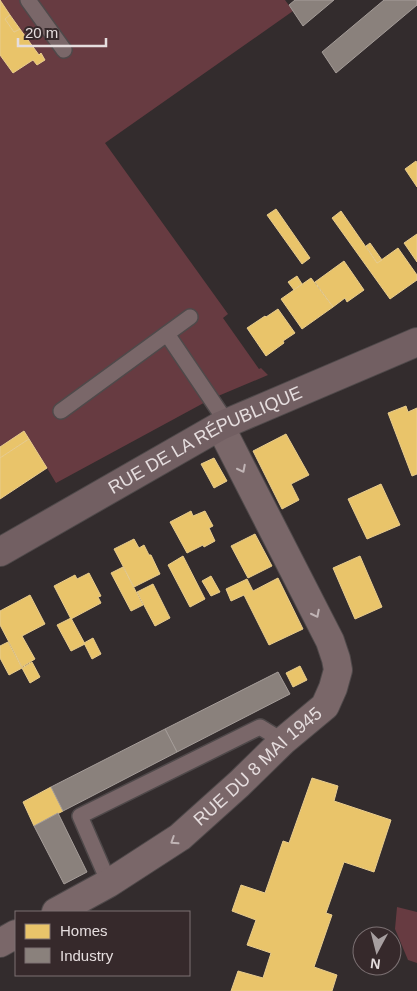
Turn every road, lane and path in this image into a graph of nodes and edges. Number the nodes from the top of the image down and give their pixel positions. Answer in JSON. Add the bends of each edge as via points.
{"nodes":[{"id":1,"x":28,"y":0,"type":"edge"},
{"id":2,"x":64,"y":50,"type":"dead end"},
{"id":3,"x":190,"y":317,"type":"dead end"},
{"id":4,"x":167,"y":334,"type":"junction"},
{"id":5,"x":417,"y":342,"type":"edge"},
{"id":6,"x":61,"y":411,"type":"dead end"},
{"id":7,"x":223,"y":424,"type":"junction"},
{"id":8,"x":0,"y":552,"type":"edge"},
{"id":9,"x":283,"y":741,"type":"junction"},
{"id":10,"x":109,"y":883,"type":"junction"},
{"id":11,"x":58,"y":911,"type":"edge"},
{"id":12,"x":15,"y":935,"type":"edge"},
{"id":13,"x":0,"y":943,"type":"edge"}],
"edges":[{"from":1,"to":2,"type":"lane"},
{"from":3,"to":4,"type":"lane"},
{"from":4,"to":6,"type":"lane"},
{"from":4,"to":7,"type":"lane","via":[[211,399]]},
{"from":5,"to":7,"type":"street","name":"RUE DE LA RÉPUBLIQUE"},
{"from":7,"to":8,"type":"street","name":"RUE DE LA RÉPUBLIQUE"},
{"from":7,"to":9,"type":"street","name":"RUE DU 8 MAI 1945","one_way":true,"via":[[336,659],[338,670],[334,688],[325,706]]},
{"from":9,"to":10,"type":"street","name":"RUE DU 8 MAI 1945","one_way":true,"via":[[180,837]]},
{"from":9,"to":10,"type":"lane","via":[[260,727],[80,816]]},
{"from":10,"to":11,"type":"street","name":"RUE DU 8 MAI 1945"},
{"from":12,"to":13,"type":"street"}]}
